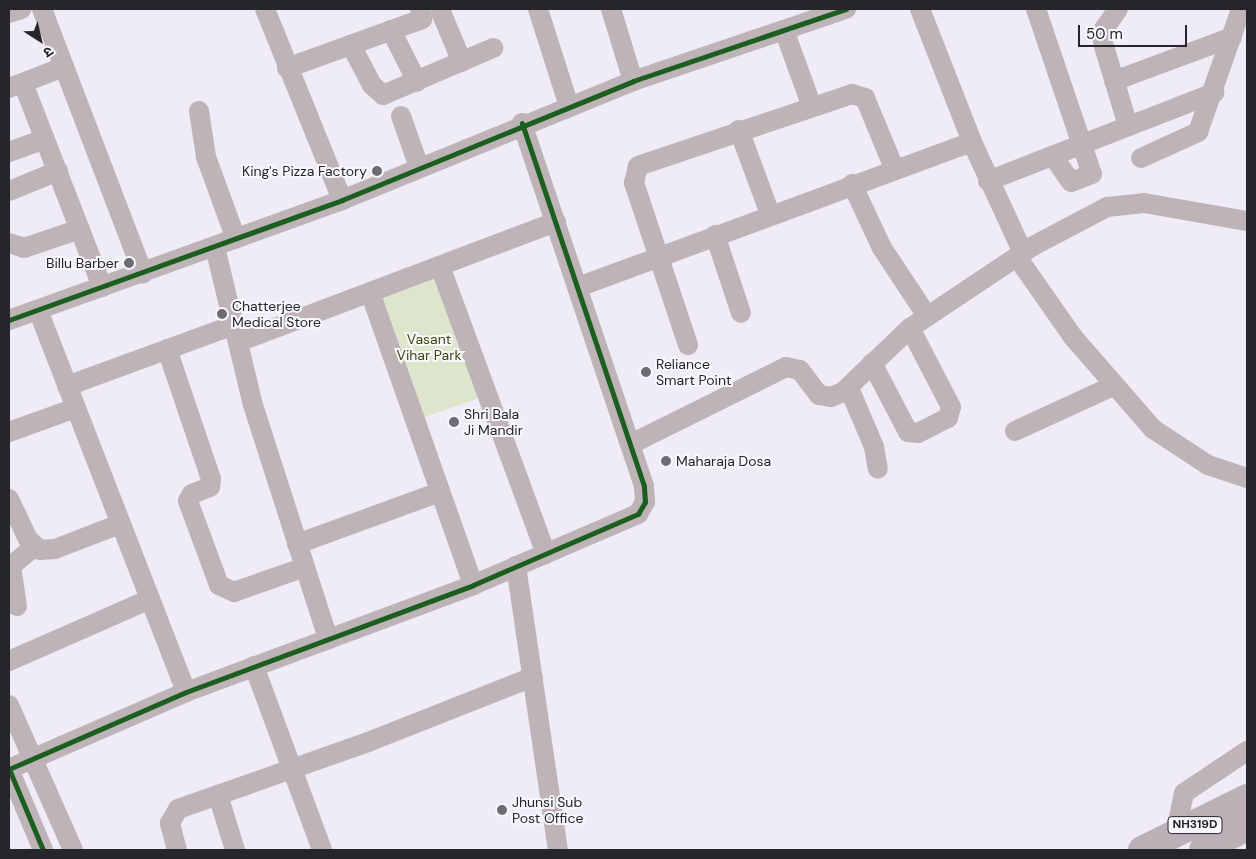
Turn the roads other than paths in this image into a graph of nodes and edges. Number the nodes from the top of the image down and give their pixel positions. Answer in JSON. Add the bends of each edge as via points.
{"nodes":[{"id":1,"x":20,"y":9,"type":"edge"},
{"id":2,"x":42,"y":9,"type":"edge"},
{"id":3,"x":265,"y":9,"type":"edge"},
{"id":4,"x":538,"y":9,"type":"edge"},
{"id":5,"x":611,"y":9,"type":"edge"},
{"id":6,"x":846,"y":9,"type":"edge"},
{"id":7,"x":920,"y":9,"type":"edge"},
{"id":8,"x":1036,"y":9,"type":"edge"},
{"id":9,"x":1118,"y":9,"type":"edge"},
{"id":10,"x":1240,"y":9,"type":"edge"},
{"id":11,"x":433,"y":12,"type":"edge"},
{"id":12,"x":9,"y":13,"type":"edge"},
{"id":13,"x":791,"y":21,"type":"edge"},
{"id":14,"x":392,"y":30,"type":"junction"},
{"id":15,"x":1232,"y":37,"type":"junction"},
{"id":16,"x":352,"y":45,"type":"junction"},
{"id":17,"x":493,"y":48,"type":"dead end"},
{"id":18,"x":462,"y":62,"type":"junction"},
{"id":19,"x":64,"y":67,"type":"junction"},
{"id":20,"x":287,"y":68,"type":"junction"},
{"id":21,"x":633,"y":81,"type":"junction"},
{"id":22,"x":1114,"y":81,"type":"junction"},
{"id":23,"x":417,"y":82,"type":"junction"},
{"id":24,"x":16,"y":85,"type":"edge"},
{"id":25,"x":1214,"y":93,"type":"junction"},
{"id":26,"x":569,"y":106,"type":"junction"},
{"id":27,"x":812,"y":107,"type":"junction"},
{"id":28,"x":199,"y":111,"type":"dead end"},
{"id":29,"x":401,"y":116,"type":"dead end"},
{"id":30,"x":522,"y":123,"type":"junction"},
{"id":31,"x":1128,"y":126,"type":"junction"},
{"id":32,"x":739,"y":130,"type":"junction"},
{"id":33,"x":45,"y":139,"type":"junction"},
{"id":34,"x":972,"y":142,"type":"junction"},
{"id":35,"x":1085,"y":143,"type":"junction"},
{"id":36,"x":9,"y":152,"type":"edge"},
{"id":37,"x":1053,"y":156,"type":"junction"},
{"id":38,"x":1141,"y":158,"type":"dead end"},
{"id":39,"x":420,"y":167,"type":"junction"},
{"id":40,"x":894,"y":168,"type":"junction"},
{"id":41,"x":58,"y":171,"type":"junction"},
{"id":42,"x":988,"y":181,"type":"junction"},
{"id":43,"x":852,"y":184,"type":"junction"},
{"id":44,"x":9,"y":190,"type":"edge"},
{"id":45,"x":342,"y":200,"type":"junction"},
{"id":46,"x":770,"y":214,"type":"junction"},
{"id":47,"x":1247,"y":221,"type":"edge"},
{"id":48,"x":556,"y":222,"type":"junction"},
{"id":49,"x":80,"y":229,"type":"junction"},
{"id":50,"x":715,"y":235,"type":"junction"},
{"id":51,"x":236,"y":239,"type":"junction"},
{"id":52,"x":9,"y":243,"type":"edge"},
{"id":53,"x":215,"y":247,"type":"junction"},
{"id":54,"x":1020,"y":255,"type":"junction"},
{"id":55,"x":657,"y":257,"type":"junction"},
{"id":56,"x":440,"y":266,"type":"junction"},
{"id":57,"x":143,"y":273,"type":"junction"},
{"id":58,"x":102,"y":287,"type":"junction"},
{"id":59,"x":578,"y":287,"type":"junction"},
{"id":60,"x":370,"y":292,"type":"junction"},
{"id":61,"x":38,"y":310,"type":"junction"},
{"id":62,"x":741,"y":313,"type":"dead end"},
{"id":63,"x":927,"y":316,"type":"junction"},
{"id":64,"x":9,"y":320,"type":"edge"},
{"id":65,"x":910,"y":328,"type":"junction"},
{"id":66,"x":236,"y":334,"type":"junction"},
{"id":67,"x":688,"y":345,"type":"dead end"},
{"id":68,"x":167,"y":349,"type":"junction"},
{"id":69,"x":872,"y":363,"type":"junction"},
{"id":70,"x":67,"y":386,"type":"junction"},
{"id":71,"x":1113,"y":386,"type":"junction"},
{"id":72,"x":849,"y":388,"type":"junction"},
{"id":73,"x":73,"y":408,"type":"junction"},
{"id":74,"x":1014,"y":431,"type":"dead end"},
{"id":75,"x":9,"y":432,"type":"edge"},
{"id":76,"x":631,"y":444,"type":"junction"},
{"id":77,"x":878,"y":469,"type":"dead end"},
{"id":78,"x":1247,"y":478,"type":"edge"},
{"id":79,"x":440,"y":492,"type":"junction"},
{"id":80,"x":9,"y":499,"type":"edge"},
{"id":81,"x":120,"y":524,"type":"junction"},
{"id":82,"x":297,"y":544,"type":"junction"},
{"id":83,"x":35,"y":546,"type":"junction"},
{"id":84,"x":546,"y":554,"type":"junction"},
{"id":85,"x":516,"y":566,"type":"junction"},
{"id":86,"x":305,"y":567,"type":"junction"},
{"id":87,"x":473,"y":584,"type":"junction"},
{"id":88,"x":150,"y":599,"type":"junction"},
{"id":89,"x":18,"y":606,"type":"dead end"},
{"id":90,"x":328,"y":639,"type":"junction"},
{"id":91,"x":9,"y":661,"type":"edge"},
{"id":92,"x":254,"y":666,"type":"junction"},
{"id":93,"x":533,"y":677,"type":"junction"},
{"id":94,"x":186,"y":692,"type":"junction"},
{"id":95,"x":9,"y":705,"type":"edge"},
{"id":96,"x":1247,"y":751,"type":"edge"},
{"id":97,"x":35,"y":758,"type":"junction"},
{"id":98,"x":9,"y":769,"type":"edge"},
{"id":99,"x":292,"y":769,"type":"junction"},
{"id":100,"x":218,"y":795,"type":"junction"},
{"id":101,"x":1247,"y":798,"type":"edge"},
{"id":102,"x":1247,"y":828,"type":"edge"},
{"id":103,"x":1175,"y":836,"type":"junction"},
{"id":104,"x":42,"y":850,"type":"edge"},
{"id":105,"x":73,"y":850,"type":"edge"},
{"id":106,"x":177,"y":850,"type":"edge"},
{"id":107,"x":235,"y":850,"type":"edge"},
{"id":108,"x":322,"y":850,"type":"edge"},
{"id":109,"x":558,"y":850,"type":"edge"},
{"id":110,"x":1142,"y":850,"type":"edge"},
{"id":111,"x":1203,"y":850,"type":"edge"}],
"edges":[{"from":1,"to":12,"type":"street"},
{"from":2,"to":19,"type":"street"},
{"from":3,"to":20,"type":"street"},
{"from":4,"to":26,"type":"street"},
{"from":5,"to":21,"type":"street"},
{"from":6,"to":13,"type":"street"},
{"from":7,"to":34,"type":"street"},
{"from":8,"to":35,"type":"street"},
{"from":9,"to":22,"type":"street","via":[[1103,37]]},
{"from":10,"to":15,"type":"street"},
{"from":11,"to":14,"type":"street"},
{"from":11,"to":18,"type":"street"},
{"from":13,"to":21,"type":"street"},
{"from":13,"to":27,"type":"street"},
{"from":14,"to":16,"type":"street"},
{"from":14,"to":23,"type":"street"},
{"from":15,"to":22,"type":"street"},
{"from":15,"to":25,"type":"street"},
{"from":16,"to":20,"type":"street"},
{"from":16,"to":23,"type":"street","via":[[378,92],[392,93]]},
{"from":17,"to":18,"type":"street"},
{"from":18,"to":23,"type":"street"},
{"from":19,"to":24,"type":"street"},
{"from":19,"to":57,"type":"street"},
{"from":20,"to":45,"type":"street"},
{"from":21,"to":26,"type":"street"},
{"from":22,"to":31,"type":"street"},
{"from":24,"to":33,"type":"street"},
{"from":25,"to":31,"type":"street"},
{"from":25,"to":38,"type":"street","via":[[1192,137]]},
{"from":26,"to":30,"type":"street"},
{"from":27,"to":32,"type":"street"},
{"from":27,"to":40,"type":"street","via":[[852,94],[865,98]]},
{"from":28,"to":51,"type":"street","via":[[206,157]]},
{"from":29,"to":39,"type":"street"},
{"from":30,"to":39,"type":"street"},
{"from":30,"to":48,"type":"street"},
{"from":31,"to":35,"type":"street"},
{"from":32,"to":46,"type":"street"},
{"from":32,"to":55,"type":"street","via":[[638,166],[634,183]]},
{"from":33,"to":36,"type":"street"},
{"from":33,"to":41,"type":"street"},
{"from":34,"to":40,"type":"street"},
{"from":34,"to":42,"type":"street"},
{"from":35,"to":37,"type":"street"},
{"from":35,"to":37,"type":"street","via":[[1094,168],[1088,179],[1071,182]]},
{"from":37,"to":42,"type":"street"},
{"from":39,"to":45,"type":"street"},
{"from":40,"to":43,"type":"street"},
{"from":41,"to":44,"type":"street"},
{"from":41,"to":49,"type":"street"},
{"from":42,"to":54,"type":"street"},
{"from":43,"to":46,"type":"street"},
{"from":43,"to":63,"type":"street","via":[[882,248]]},
{"from":45,"to":51,"type":"street"},
{"from":46,"to":50,"type":"street"},
{"from":47,"to":54,"type":"street","via":[[1144,203],[1124,204],[1078,220]]},
{"from":48,"to":56,"type":"street"},
{"from":48,"to":59,"type":"street"},
{"from":49,"to":52,"type":"street","via":[[24,248]]},
{"from":49,"to":58,"type":"street"},
{"from":50,"to":55,"type":"street"},
{"from":50,"to":62,"type":"street"},
{"from":51,"to":53,"type":"street"},
{"from":53,"to":57,"type":"street"},
{"from":53,"to":66,"type":"street"},
{"from":54,"to":63,"type":"street"},
{"from":54,"to":71,"type":"street"},
{"from":55,"to":59,"type":"street"},
{"from":55,"to":67,"type":"street"},
{"from":56,"to":60,"type":"street"},
{"from":56,"to":84,"type":"street"},
{"from":57,"to":58,"type":"street"},
{"from":58,"to":61,"type":"street"},
{"from":59,"to":76,"type":"street"},
{"from":60,"to":66,"type":"street"},
{"from":60,"to":79,"type":"street"},
{"from":61,"to":64,"type":"street"},
{"from":61,"to":70,"type":"street"},
{"from":63,"to":65,"type":"street"},
{"from":65,"to":69,"type":"street"},
{"from":65,"to":69,"type":"street","via":[[951,407],[948,418],[918,433],[908,432]]},
{"from":66,"to":68,"type":"street"},
{"from":66,"to":82,"type":"street"},
{"from":68,"to":70,"type":"street"},
{"from":68,"to":86,"type":"street","via":[[211,479],[210,487],[192,494],[188,501],[219,585],[234,592]]},
{"from":69,"to":72,"type":"street"},
{"from":70,"to":73,"type":"street"},
{"from":71,"to":74,"type":"street"},
{"from":71,"to":78,"type":"street","via":[[1178,449]]},
{"from":72,"to":76,"type":"street","via":[[824,397],[800,370],[786,367]]},
{"from":72,"to":77,"type":"street","via":[[874,447]]},
{"from":73,"to":75,"type":"street"},
{"from":73,"to":81,"type":"street"},
{"from":76,"to":84,"type":"street","via":[[644,486],[645,502],[638,514]]},
{"from":79,"to":82,"type":"street"},
{"from":79,"to":87,"type":"street"},
{"from":80,"to":83,"type":"street"},
{"from":81,"to":83,"type":"street","via":[[55,548]]},
{"from":81,"to":88,"type":"street"},
{"from":82,"to":86,"type":"street"},
{"from":83,"to":89,"type":"street","via":[[11,566]]},
{"from":84,"to":85,"type":"street"},
{"from":85,"to":87,"type":"street"},
{"from":85,"to":93,"type":"street"},
{"from":86,"to":90,"type":"street"},
{"from":87,"to":90,"type":"street"},
{"from":88,"to":91,"type":"street"},
{"from":88,"to":94,"type":"street"},
{"from":90,"to":92,"type":"street"},
{"from":92,"to":94,"type":"street"},
{"from":92,"to":99,"type":"street"},
{"from":93,"to":99,"type":"street"},
{"from":93,"to":109,"type":"street"},
{"from":94,"to":97,"type":"street"},
{"from":95,"to":97,"type":"street"},
{"from":96,"to":103,"type":"street","via":[[1184,793],[1178,806]]},
{"from":97,"to":98,"type":"street"},
{"from":97,"to":105,"type":"street"},
{"from":98,"to":104,"type":"street"},
{"from":99,"to":100,"type":"street"},
{"from":99,"to":108,"type":"street"},
{"from":100,"to":106,"type":"street","via":[[171,816]]},
{"from":100,"to":107,"type":"street"},
{"from":101,"to":103,"type":"highway","number":"NH319D"},
{"from":102,"to":111,"type":"highway"},
{"from":103,"to":110,"type":"highway","number":"NH319D"}]}
